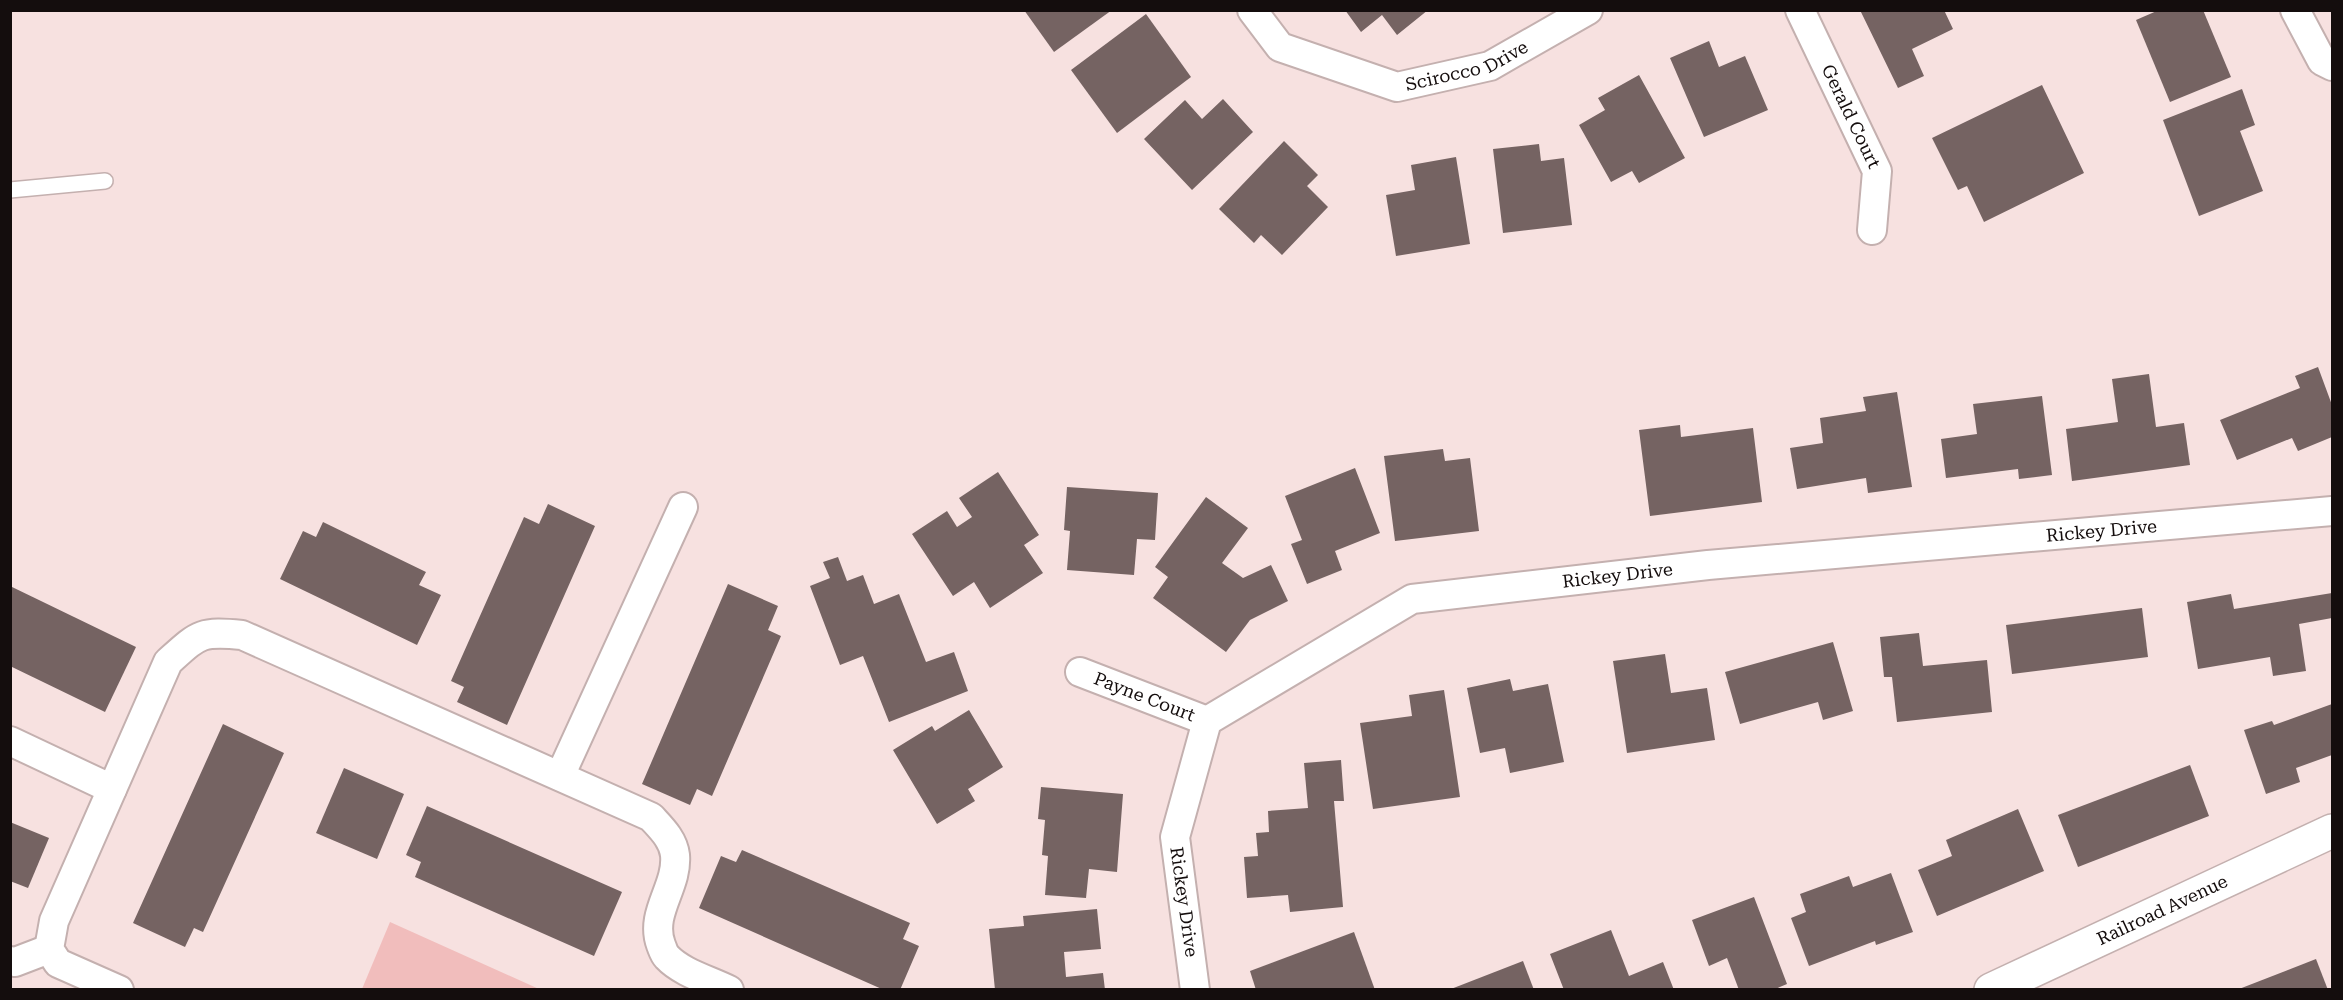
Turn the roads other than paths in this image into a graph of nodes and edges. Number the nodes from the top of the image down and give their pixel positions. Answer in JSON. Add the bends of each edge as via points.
{"nodes":[{"id":1,"x":1252,"y":10,"type":"edge"},
{"id":2,"x":1588,"y":10,"type":"edge"},
{"id":3,"x":1800,"y":10,"type":"edge"},
{"id":4,"x":2295,"y":10,"type":"edge"},
{"id":5,"x":2332,"y":66,"type":"edge"},
{"id":6,"x":105,"y":181,"type":"dead end"},
{"id":7,"x":10,"y":190,"type":"edge"},
{"id":8,"x":1872,"y":230,"type":"dead end"},
{"id":9,"x":683,"y":507,"type":"dead end"},
{"id":10,"x":2332,"y":511,"type":"edge"},
{"id":11,"x":1080,"y":672,"type":"dead end"},
{"id":12,"x":1207,"y":722,"type":"junction"},
{"id":13,"x":10,"y":741,"type":"edge"},
{"id":14,"x":560,"y":776,"type":"junction"},
{"id":15,"x":112,"y":789,"type":"junction"},
{"id":16,"x":2332,"y":831,"type":"edge"},
{"id":17,"x":49,"y":949,"type":"junction"},
{"id":18,"x":12,"y":964,"type":"edge"},
{"id":19,"x":118,"y":990,"type":"edge"},
{"id":20,"x":729,"y":990,"type":"edge"},
{"id":21,"x":1195,"y":990,"type":"edge"},
{"id":22,"x":1990,"y":990,"type":"edge"}],
"edges":[{"from":1,"to":2,"type":"street","name":"Scirocco Drive","via":[[1280,47],[1397,87],[1490,66]]},
{"from":3,"to":8,"type":"street","name":"Gerald Court","via":[[1877,171]]},
{"from":4,"to":5,"type":"street","via":[[2322,61]]},
{"from":6,"to":7,"type":"lane"},
{"from":9,"to":14,"type":"street"},
{"from":10,"to":12,"type":"street","name":"Rickey Drive","via":[[1708,565],[1412,599]]},
{"from":11,"to":12,"type":"street","name":"Payne Court"},
{"from":12,"to":21,"type":"street","name":"Rickey Drive","via":[[1175,837]]},
{"from":13,"to":15,"type":"street"},
{"from":14,"to":15,"type":"street","via":[[242,635],[214,632],[194,638],[168,662]]},
{"from":14,"to":20,"type":"street","via":[[651,817],[667,833],[675,855],[672,878],[658,916],[658,937],[665,956]]},
{"from":15,"to":17,"type":"street","via":[[54,921]]},
{"from":16,"to":22,"type":"street","name":"Railroad Avenue"},
{"from":17,"to":18,"type":"street"},
{"from":17,"to":19,"type":"street","via":[[58,963]]}]}
